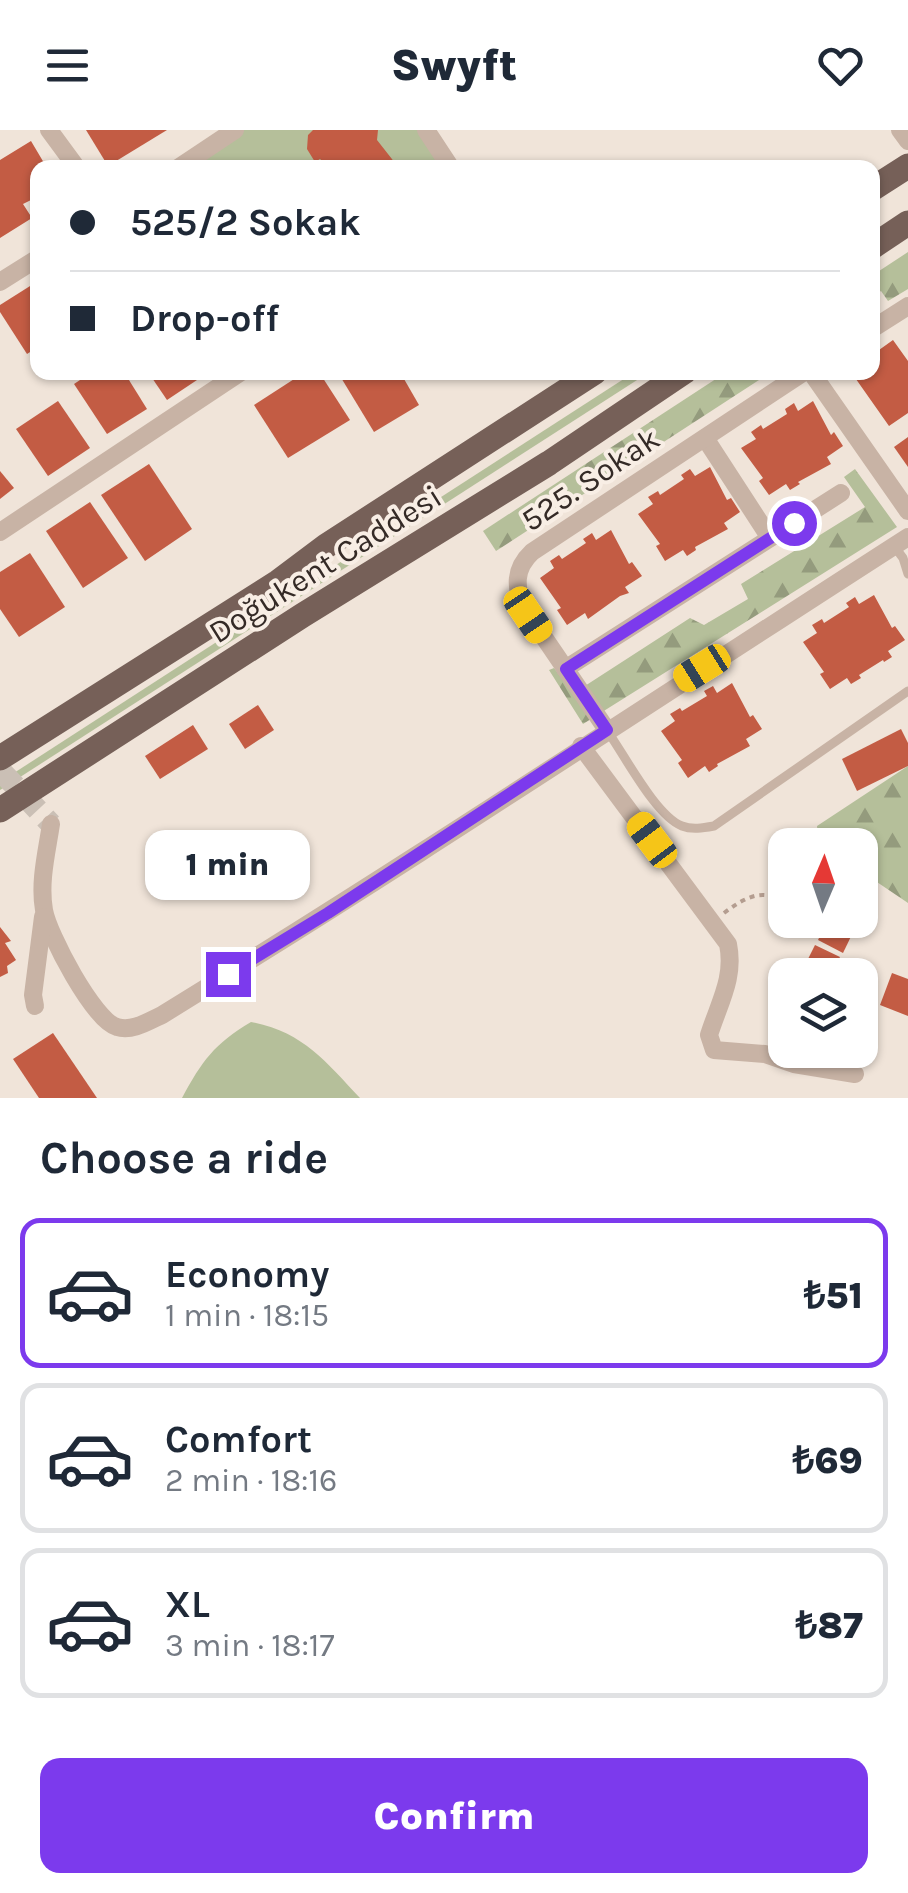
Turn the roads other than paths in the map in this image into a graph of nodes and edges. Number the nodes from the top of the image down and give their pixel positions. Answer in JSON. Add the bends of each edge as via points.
{"nodes":[{"id":1,"x":49,"y":130,"type":"edge"},
{"id":2,"x":236,"y":130,"type":"edge"},
{"id":3,"x":426,"y":130,"type":"edge"},
{"id":4,"x":900,"y":130,"type":"edge"},
{"id":5,"x":908,"y":141,"type":"edge"},
{"id":6,"x":72,"y":160,"type":"edge"},
{"id":7,"x":190,"y":160,"type":"edge"},
{"id":8,"x":446,"y":160,"type":"edge"},
{"id":9,"x":908,"y":166,"type":"edge"},
{"id":10,"x":880,"y":184,"type":"edge"},
{"id":11,"x":908,"y":223,"type":"edge"},
{"id":12,"x":880,"y":241,"type":"edge"},
{"id":13,"x":30,"y":263,"type":"edge"},
{"id":14,"x":0,"y":282,"type":"edge"},
{"id":15,"x":908,"y":306,"type":"edge"},
{"id":16,"x":880,"y":324,"type":"edge"},
{"id":17,"x":227,"y":380,"type":"edge"},
{"id":18,"x":583,"y":380,"type":"edge"},
{"id":19,"x":672,"y":380,"type":"edge"},
{"id":20,"x":796,"y":380,"type":"edge"},
{"id":21,"x":814,"y":380,"type":"edge"},
{"id":22,"x":705,"y":438,"type":"junction"},
{"id":23,"x":841,"y":494,"type":"dead end"},
{"id":24,"x":908,"y":511,"type":"edge"},
{"id":25,"x":0,"y":532,"type":"edge"},
{"id":26,"x":770,"y":538,"type":"junction"},
{"id":27,"x":901,"y":542,"type":"edge"},
{"id":28,"x":908,"y":574,"type":"edge"},
{"id":29,"x":566,"y":669,"type":"junction"},
{"id":30,"x":908,"y":691,"type":"edge"},
{"id":31,"x":607,"y":730,"type":"junction"},
{"id":32,"x":581,"y":746,"type":"junction"},
{"id":33,"x":0,"y":758,"type":"edge"},
{"id":34,"x":0,"y":810,"type":"edge"},
{"id":35,"x":51,"y":824,"type":"dead end"},
{"id":36,"x":44,"y":912,"type":"junction"},
{"id":37,"x":34,"y":1006,"type":"dead end"},
{"id":38,"x":855,"y":1074,"type":"dead end"}],
"edges":[{"from":1,"to":6,"type":"street"},
{"from":2,"to":7,"type":"street"},
{"from":3,"to":8,"type":"street"},
{"from":4,"to":5,"type":"street"},
{"from":9,"to":10,"type":"main road"},
{"from":11,"to":12,"type":"main road"},
{"from":13,"to":14,"type":"street"},
{"from":15,"to":16,"type":"street"},
{"from":17,"to":25,"type":"street"},
{"from":18,"to":33,"type":"main road","name":"Doğukent Caddesi"},
{"from":19,"to":34,"type":"main road","name":"Doğukent Caddesi"},
{"from":20,"to":22,"type":"street","name":"525. Sokak"},
{"from":21,"to":24,"type":"street"},
{"from":22,"to":26,"type":"street"},
{"from":22,"to":29,"type":"street","name":"525. Sokak","via":[[520,566],[521,601]]},
{"from":23,"to":26,"type":"street"},
{"from":26,"to":29,"type":"street"},
{"from":27,"to":28,"type":"lane"},
{"from":27,"to":31,"type":"street"},
{"from":29,"to":31,"type":"street","name":"525. Sokak"},
{"from":30,"to":31,"type":"lane","via":[[714,826],[696,829],[666,816]]},
{"from":31,"to":32,"type":"street"},
{"from":32,"to":36,"type":"street","via":[[328,913],[136,1026],[118,1028],[106,1020],[74,978]]},
{"from":32,"to":38,"type":"street","via":[[728,944],[729,982],[709,1036],[714,1050]]},
{"from":35,"to":36,"type":"street"},
{"from":36,"to":37,"type":"street"}]}
